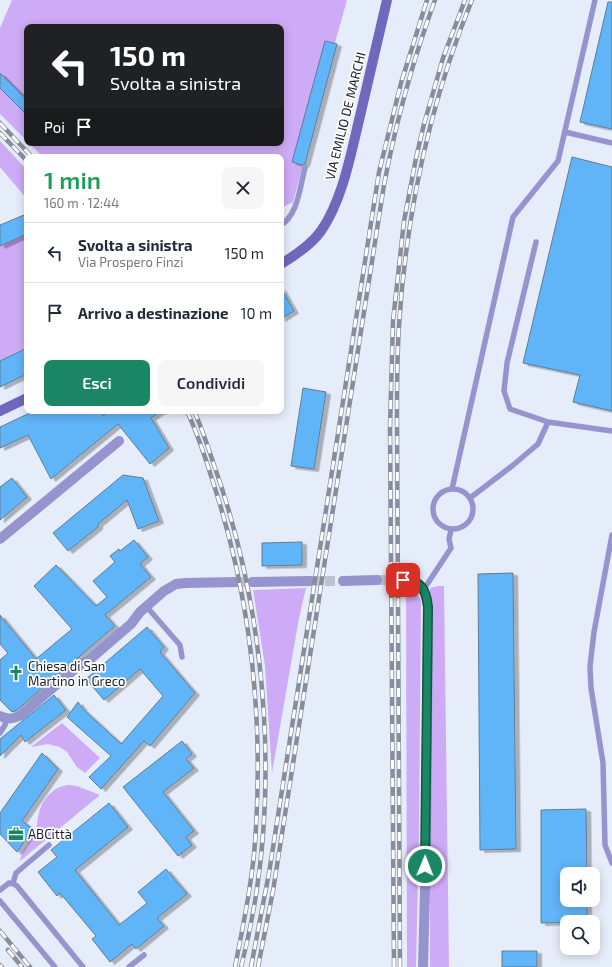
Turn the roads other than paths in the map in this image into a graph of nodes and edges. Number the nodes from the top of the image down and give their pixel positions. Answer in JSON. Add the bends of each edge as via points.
{"nodes":[{"id":1,"x":387,"y":0,"type":"edge"},
{"id":2,"x":595,"y":0,"type":"edge"},
{"id":3,"x":565,"y":132,"type":"junction"},
{"id":4,"x":612,"y":143,"type":"edge"},
{"id":5,"x":305,"y":168,"type":"dead end"},
{"id":6,"x":284,"y":222,"type":"edge"},
{"id":7,"x":536,"y":242,"type":"dead end"},
{"id":8,"x":284,"y":262,"type":"edge"},
{"id":9,"x":24,"y":399,"type":"edge"},
{"id":10,"x":0,"y":411,"type":"edge"},
{"id":11,"x":548,"y":422,"type":"junction"},
{"id":12,"x":612,"y":431,"type":"edge"},
{"id":13,"x":119,"y":441,"type":"dead end"},
{"id":14,"x":452,"y":489,"type":"junction"},
{"id":15,"x":470,"y":498,"type":"junction"},
{"id":16,"x":451,"y":530,"type":"junction"},
{"id":17,"x":612,"y":535,"type":"edge"},
{"id":18,"x":0,"y":539,"type":"edge"},
{"id":19,"x":377,"y":580,"type":"tunnel mouth"},
{"id":20,"x":403,"y":580,"type":"tunnel mouth"},
{"id":21,"x":310,"y":581,"type":"tunnel mouth"},
{"id":22,"x":343,"y":581,"type":"tunnel mouth"},
{"id":23,"x":236,"y":582,"type":"tunnel mouth"},
{"id":24,"x":252,"y":582,"type":"tunnel mouth"},
{"id":25,"x":424,"y":589,"type":"junction"},
{"id":26,"x":146,"y":606,"type":"junction"},
{"id":27,"x":182,"y":657,"type":"dead end"},
{"id":28,"x":3,"y":717,"type":"edge"},
{"id":29,"x":0,"y":733,"type":"edge"},
{"id":30,"x":48,"y":845,"type":"dead end"},
{"id":31,"x":612,"y":863,"type":"edge"},
{"id":32,"x":13,"y":883,"type":"junction"},
{"id":33,"x":0,"y":890,"type":"edge"},
{"id":34,"x":0,"y":901,"type":"edge"},
{"id":35,"x":144,"y":955,"type":"dead end"},
{"id":36,"x":55,"y":967,"type":"edge"},
{"id":37,"x":83,"y":967,"type":"edge"},
{"id":38,"x":129,"y":967,"type":"edge"},
{"id":39,"x":423,"y":967,"type":"edge"}],
"edges":[{"from":1,"to":8,"type":"street","name":"VIA EMILIO DE MARCHI","via":[[349,161],[331,213],[308,244]]},
{"from":2,"to":3,"type":"lane"},
{"from":3,"to":4,"type":"lane"},
{"from":3,"to":14,"type":"lane","via":[[558,161],[514,216]]},
{"from":5,"to":6,"type":"lane","name":"VIA EMILIO DE MARCHI","via":[[295,206]]},
{"from":7,"to":11,"type":"lane","via":[[507,363],[504,392],[510,409]]},
{"from":9,"to":10,"type":"street"},
{"from":11,"to":12,"type":"lane"},
{"from":11,"to":15,"type":"lane","via":[[538,444]]},
{"from":13,"to":18,"type":"street"},
{"from":14,"to":15,"type":"lane","via":[[465,493]]},
{"from":14,"to":16,"type":"lane","via":[[440,494],[433,505],[433,512],[439,524]]},
{"from":15,"to":16,"type":"lane","via":[[474,510],[469,523]]},
{"from":16,"to":25,"type":"lane","via":[[451,548]]},
{"from":17,"to":31,"type":"lane","via":[[590,666],[603,763],[605,844]]},
{"from":19,"to":22,"type":"street"},
{"from":20,"to":25,"type":"street","via":[[414,582]]},
{"from":21,"to":24,"type":"street"},
{"from":23,"to":26,"type":"street","via":[[179,584],[164,591]]},
{"from":25,"to":39,"type":"street","via":[[428,622]]},
{"from":26,"to":27,"type":"lane","via":[[180,645]]},
{"from":26,"to":28,"type":"street","via":[[131,624],[26,711],[16,718]]},
{"from":28,"to":29,"type":"lane","via":[[4,728]]},
{"from":30,"to":32,"type":"lane","via":[[16,873]]},
{"from":32,"to":33,"type":"lane"},
{"from":32,"to":37,"type":"lane"},
{"from":34,"to":36,"type":"lane"},
{"from":35,"to":38,"type":"lane"}]}
